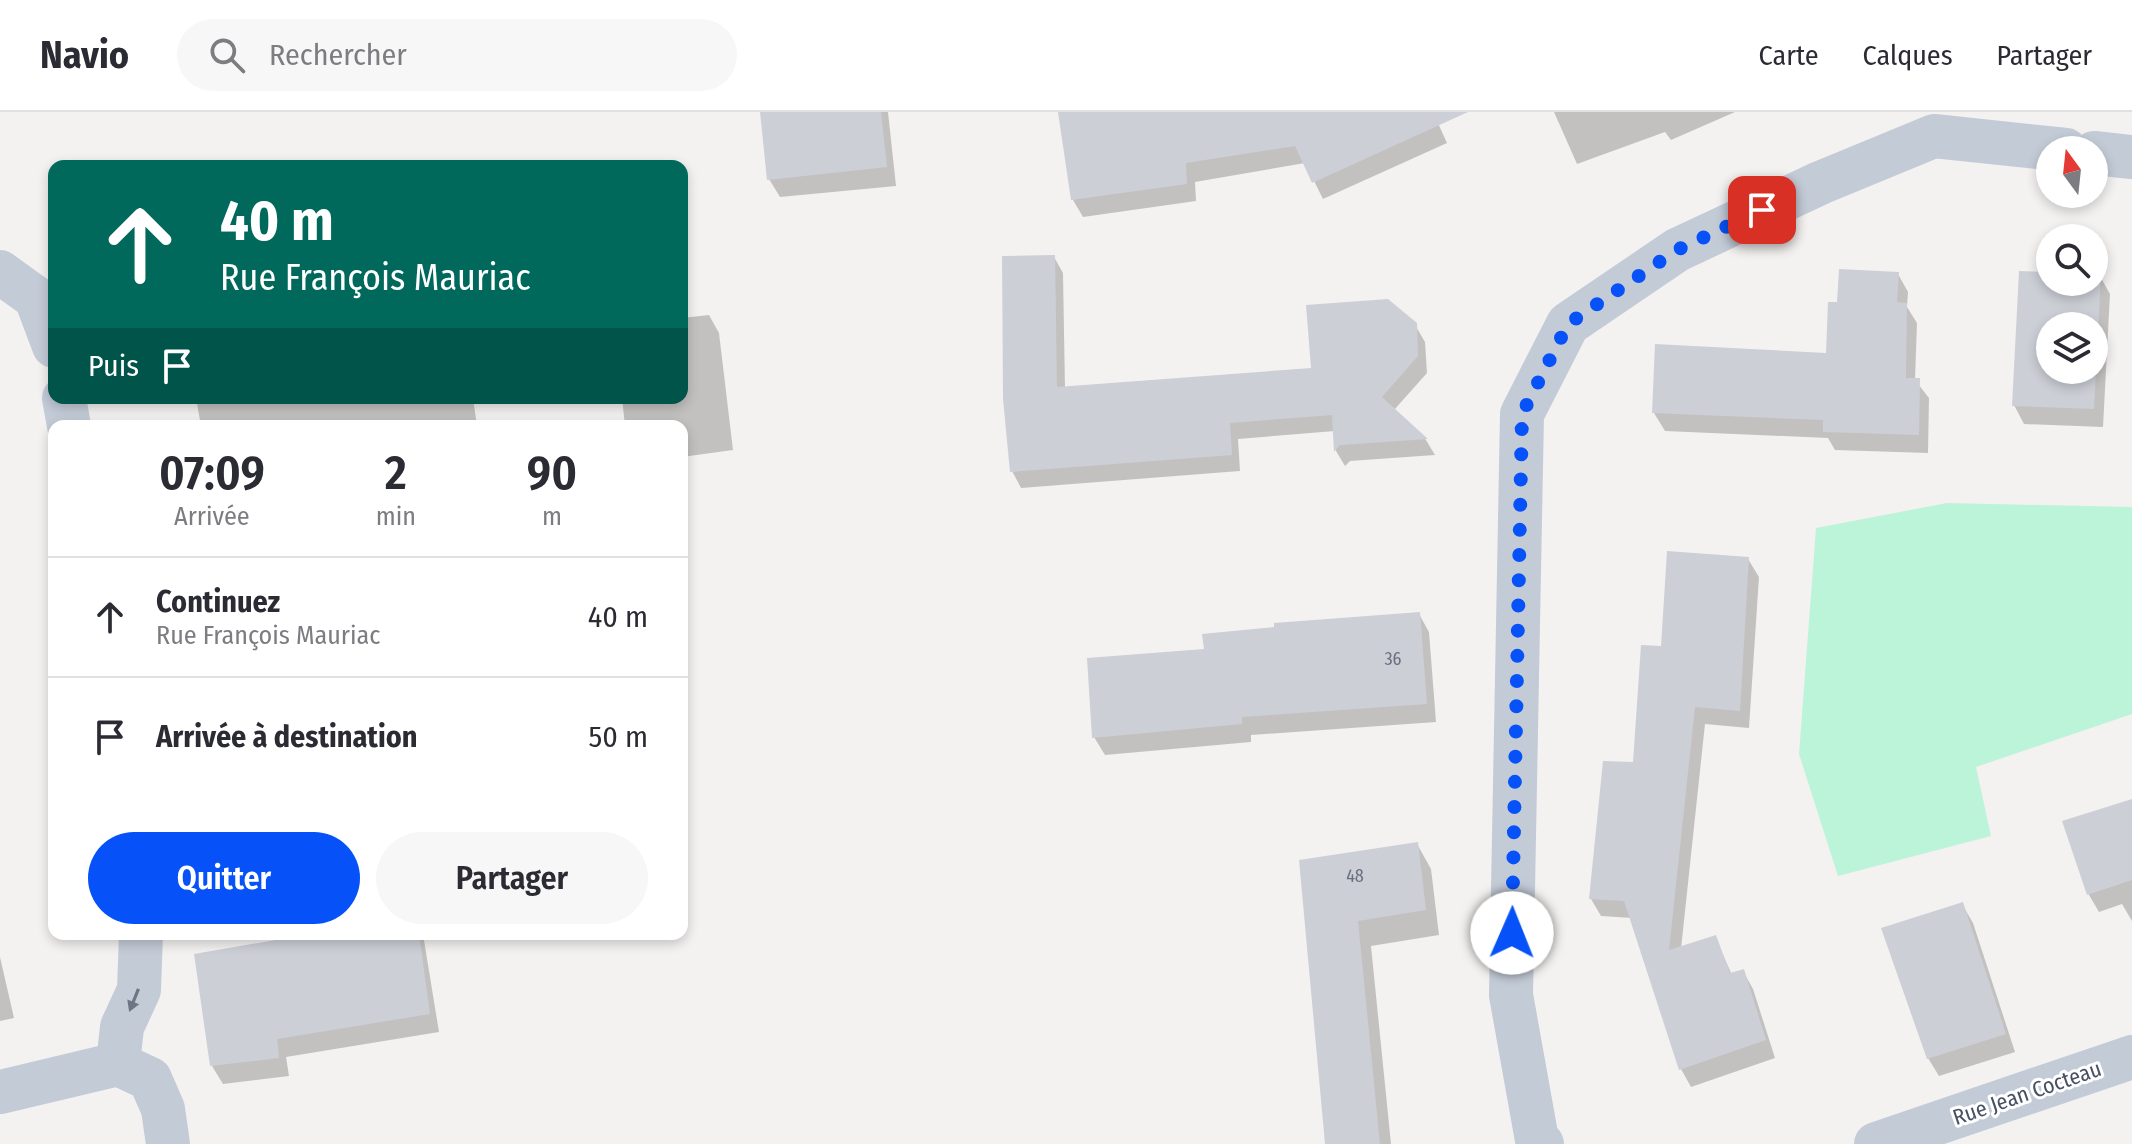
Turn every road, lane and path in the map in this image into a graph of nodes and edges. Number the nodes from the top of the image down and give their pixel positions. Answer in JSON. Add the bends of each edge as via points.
{"nodes":[{"id":1,"x":1932,"y":124,"type":"edge"},
{"id":2,"x":2036,"y":144,"type":"edge"},
{"id":3,"x":2108,"y":154,"type":"edge"},
{"id":4,"x":2132,"y":157,"type":"edge"},
{"id":5,"x":0,"y":272,"type":"edge"},
{"id":6,"x":48,"y":330,"type":"edge"},
{"id":7,"x":141,"y":940,"type":"edge"},
{"id":8,"x":2132,"y":1057,"type":"edge"},
{"id":9,"x":118,"y":1064,"type":"junction"},
{"id":10,"x":0,"y":1092,"type":"edge"},
{"id":11,"x":168,"y":1144,"type":"edge"},
{"id":12,"x":1542,"y":1144,"type":"edge"},
{"id":13,"x":1876,"y":1144,"type":"edge"}],
"edges":[{"from":1,"to":2,"type":"street"},
{"from":1,"to":12,"type":"street","via":[[1677,250],[1568,324],[1522,414],[1511,995],[1537,1140]]},
{"from":3,"to":4,"type":"street"},
{"from":5,"to":6,"type":"street","via":[[36,298]]},
{"from":7,"to":9,"type":"street","one_way":true,"via":[[139,990],[122,1027]]},
{"from":8,"to":13,"type":"street","name":"Rue Jean Cocteau"},
{"from":9,"to":10,"type":"street"},
{"from":9,"to":11,"type":"street","via":[[150,1079],[163,1109]]}]}
